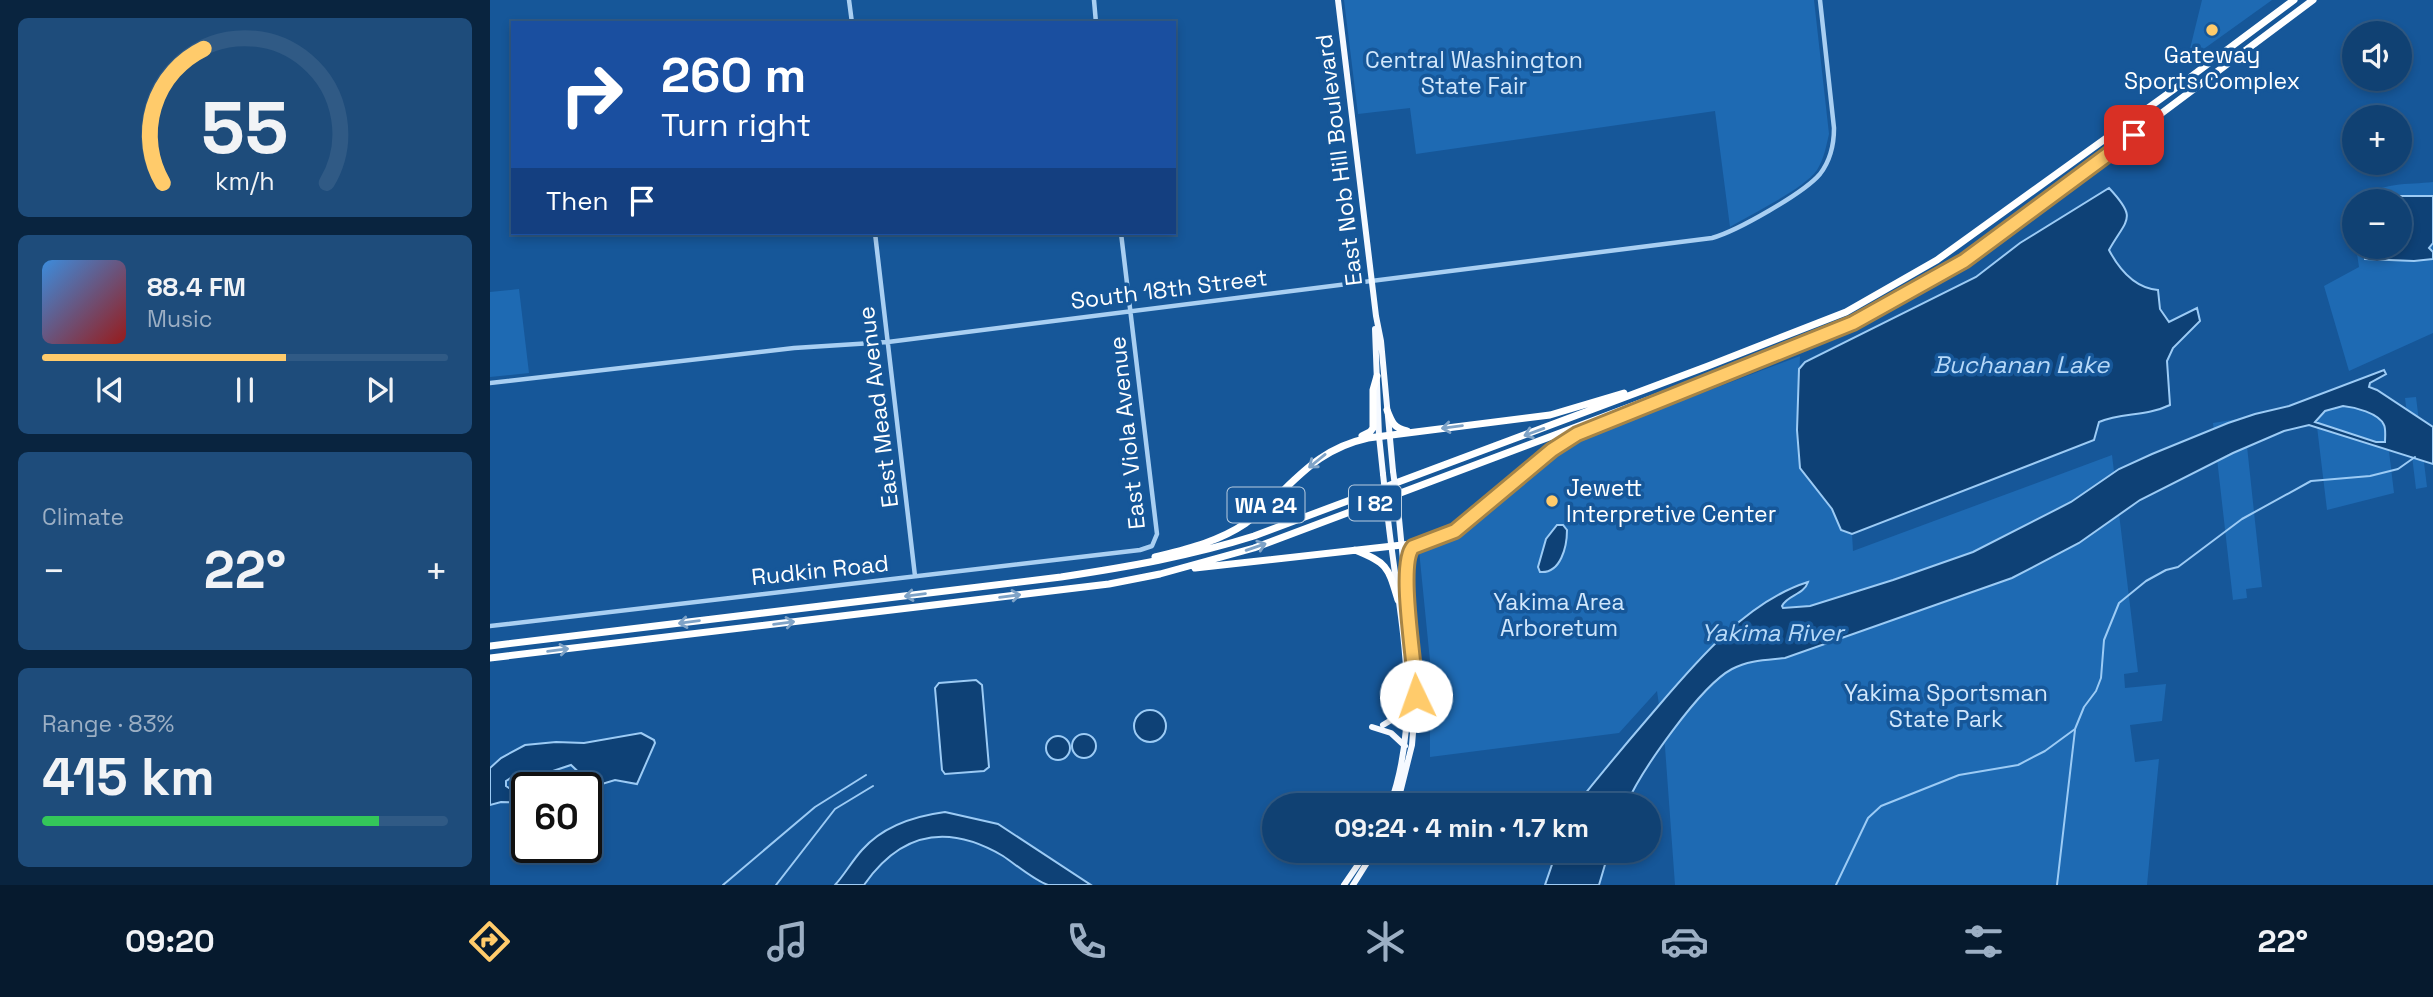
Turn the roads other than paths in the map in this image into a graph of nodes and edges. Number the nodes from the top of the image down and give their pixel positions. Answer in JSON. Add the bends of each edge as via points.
{"nodes":[{"id":1,"x":849,"y":0,"type":"edge"},
{"id":2,"x":1094,"y":0,"type":"edge"},
{"id":3,"x":1338,"y":0,"type":"edge"},
{"id":4,"x":1820,"y":0,"type":"edge"},
{"id":5,"x":2294,"y":0,"type":"edge"},
{"id":6,"x":2313,"y":0,"type":"edge"},
{"id":7,"x":852,"y":21,"type":"edge"},
{"id":8,"x":1096,"y":21,"type":"edge"},
{"id":9,"x":875,"y":235,"type":"edge"},
{"id":10,"x":1121,"y":235,"type":"edge"},
{"id":11,"x":1371,"y":282,"type":"junction"},
{"id":12,"x":1130,"y":310,"type":"junction"},
{"id":13,"x":1376,"y":316,"type":"junction"},
{"id":14,"x":888,"y":342,"type":"junction"},
{"id":15,"x":1708,"y":366,"type":"junction"},
{"id":16,"x":1722,"y":374,"type":"junction"},
{"id":17,"x":1377,"y":376,"type":"junction"},
{"id":18,"x":490,"y":383,"type":"edge"},
{"id":19,"x":1387,"y":410,"type":"junction"},
{"id":20,"x":1411,"y":432,"type":"junction"},
{"id":21,"x":1390,"y":435,"type":"junction"},
{"id":22,"x":1379,"y":436,"type":"junction"},
{"id":23,"x":1346,"y":443,"type":"junction"},
{"id":24,"x":1420,"y":543,"type":"junction"},
{"id":25,"x":1402,"y":544,"type":"junction"},
{"id":26,"x":1391,"y":545,"type":"junction"},
{"id":27,"x":1152,"y":546,"type":"joint"},
{"id":28,"x":1355,"y":550,"type":"junction"},
{"id":29,"x":1405,"y":573,"type":"junction"},
{"id":30,"x":1160,"y":574,"type":"junction"},
{"id":31,"x":915,"y":576,"type":"junction"},
{"id":32,"x":1061,"y":577,"type":"junction"},
{"id":33,"x":1398,"y":600,"type":"junction"},
{"id":34,"x":490,"y":626,"type":"edge"},
{"id":35,"x":490,"y":646,"type":"edge"},
{"id":36,"x":490,"y":658,"type":"edge"},
{"id":37,"x":1408,"y":698,"type":"junction"},
{"id":38,"x":1383,"y":726,"type":"dead end"},
{"id":39,"x":1372,"y":727,"type":"dead end"},
{"id":40,"x":1405,"y":746,"type":"junction"},
{"id":41,"x":1393,"y":793,"type":"edge"},
{"id":42,"x":1400,"y":793,"type":"edge"},
{"id":43,"x":1359,"y":863,"type":"edge"},
{"id":44,"x":1367,"y":863,"type":"edge"},
{"id":45,"x":1344,"y":885,"type":"edge"},
{"id":46,"x":1353,"y":885,"type":"edge"}],
"edges":[{"from":1,"to":7,"type":"street"},
{"from":2,"to":8,"type":"street"},
{"from":3,"to":11,"type":"main road","name":"East Nob Hill Boulevard"},
{"from":4,"to":11,"type":"street","name":"South 18th Street","via":[[1833,147],[1820,174],[1806,187],[1735,230],[1712,238]]},
{"from":5,"to":15,"type":"highway","number":"I 82","via":[[1937,260],[1846,312]]},
{"from":6,"to":16,"type":"highway","number":"I 82","via":[[1964,261],[1853,323]]},
{"from":9,"to":14,"type":"street","name":"East Mead Avenue"},
{"from":10,"to":12,"type":"street","name":"East Viola Avenue"},
{"from":11,"to":12,"type":"street","name":"South 18th Street"},
{"from":11,"to":13,"type":"main road","name":"East Nob Hill Boulevard"},
{"from":12,"to":14,"type":"street","name":"South 18th Street"},
{"from":12,"to":27,"type":"street","name":"East Viola Avenue","via":[[1157,534]]},
{"from":13,"to":17,"type":"main road","name":"East Nob Hill Boulevard"},
{"from":13,"to":19,"type":"main road","name":"East Nob Hill Boulevard"},
{"from":14,"to":18,"type":"street","name":"South 18th Street","via":[[782,349]]},
{"from":14,"to":31,"type":"street","name":"East Mead Avenue"},
{"from":15,"to":20,"type":"highway","number":"WA 24","one_way":true,"via":[[1550,415]]},
{"from":15,"to":32,"type":"highway","number":"I 82","one_way":true,"via":[[1254,536],[1158,561]]},
{"from":16,"to":24,"type":"highway","via":[[1577,434],[1455,531]]},
{"from":30,"to":16,"type":"highway","number":"I 82","one_way":true,"via":[[1254,548]]},
{"from":17,"to":22,"type":"main road","name":"East Nob Hill Boulevard"},
{"from":17,"to":23,"type":"highway","via":[[1373,428]]},
{"from":19,"to":20,"type":"highway","via":[[1395,427]]},
{"from":19,"to":21,"type":"main road","name":"East Nob Hill Boulevard"},
{"from":20,"to":21,"type":"highway","number":"WA 24"},
{"from":21,"to":22,"type":"highway","number":"WA 24"},
{"from":21,"to":25,"type":"main road","name":"East Nob Hill Boulevard","bridge":true},
{"from":22,"to":23,"type":"highway","number":"WA 24"},
{"from":22,"to":26,"type":"main road","name":"East Nob Hill Boulevard","bridge":true},
{"from":23,"to":32,"type":"highway","number":"WA 24","one_way":true,"via":[[1322,456],[1237,528],[1203,545]]},
{"from":24,"to":25,"type":"highway"},
{"from":24,"to":29,"type":"highway","via":[[1408,552]]},
{"from":25,"to":26,"type":"highway"},
{"from":25,"to":29,"type":"main road","name":"East Nob Hill Boulevard"},
{"from":26,"to":28,"type":"highway"},
{"from":26,"to":33,"type":"main road","name":"East Nob Hill Boulevard"},
{"from":27,"to":31,"type":"street","name":"Rudkin Road"},
{"from":28,"to":30,"type":"highway","number":"WA 24"},
{"from":28,"to":33,"type":"highway","via":[[1382,562]]},
{"from":29,"to":42,"type":"main road","name":"East Nob Hill Boulevard","via":[[1416,722]]},
{"from":36,"to":30,"type":"highway","number":"I 82","one_way":true},
{"from":31,"to":34,"type":"street","name":"Rudkin Road"},
{"from":32,"to":35,"type":"highway","number":"I 82","one_way":true},
{"from":33,"to":37,"type":"main road","name":"East Nob Hill Boulevard"},
{"from":37,"to":38,"type":"main road","via":[[1401,714]]},
{"from":37,"to":40,"type":"main road","name":"East Nob Hill Boulevard"},
{"from":39,"to":40,"type":"main road","via":[[1391,733]]},
{"from":40,"to":41,"type":"main road","name":"East Nob Hill Boulevard"},
{"from":43,"to":45,"type":"main road"},
{"from":44,"to":46,"type":"main road"}]}
